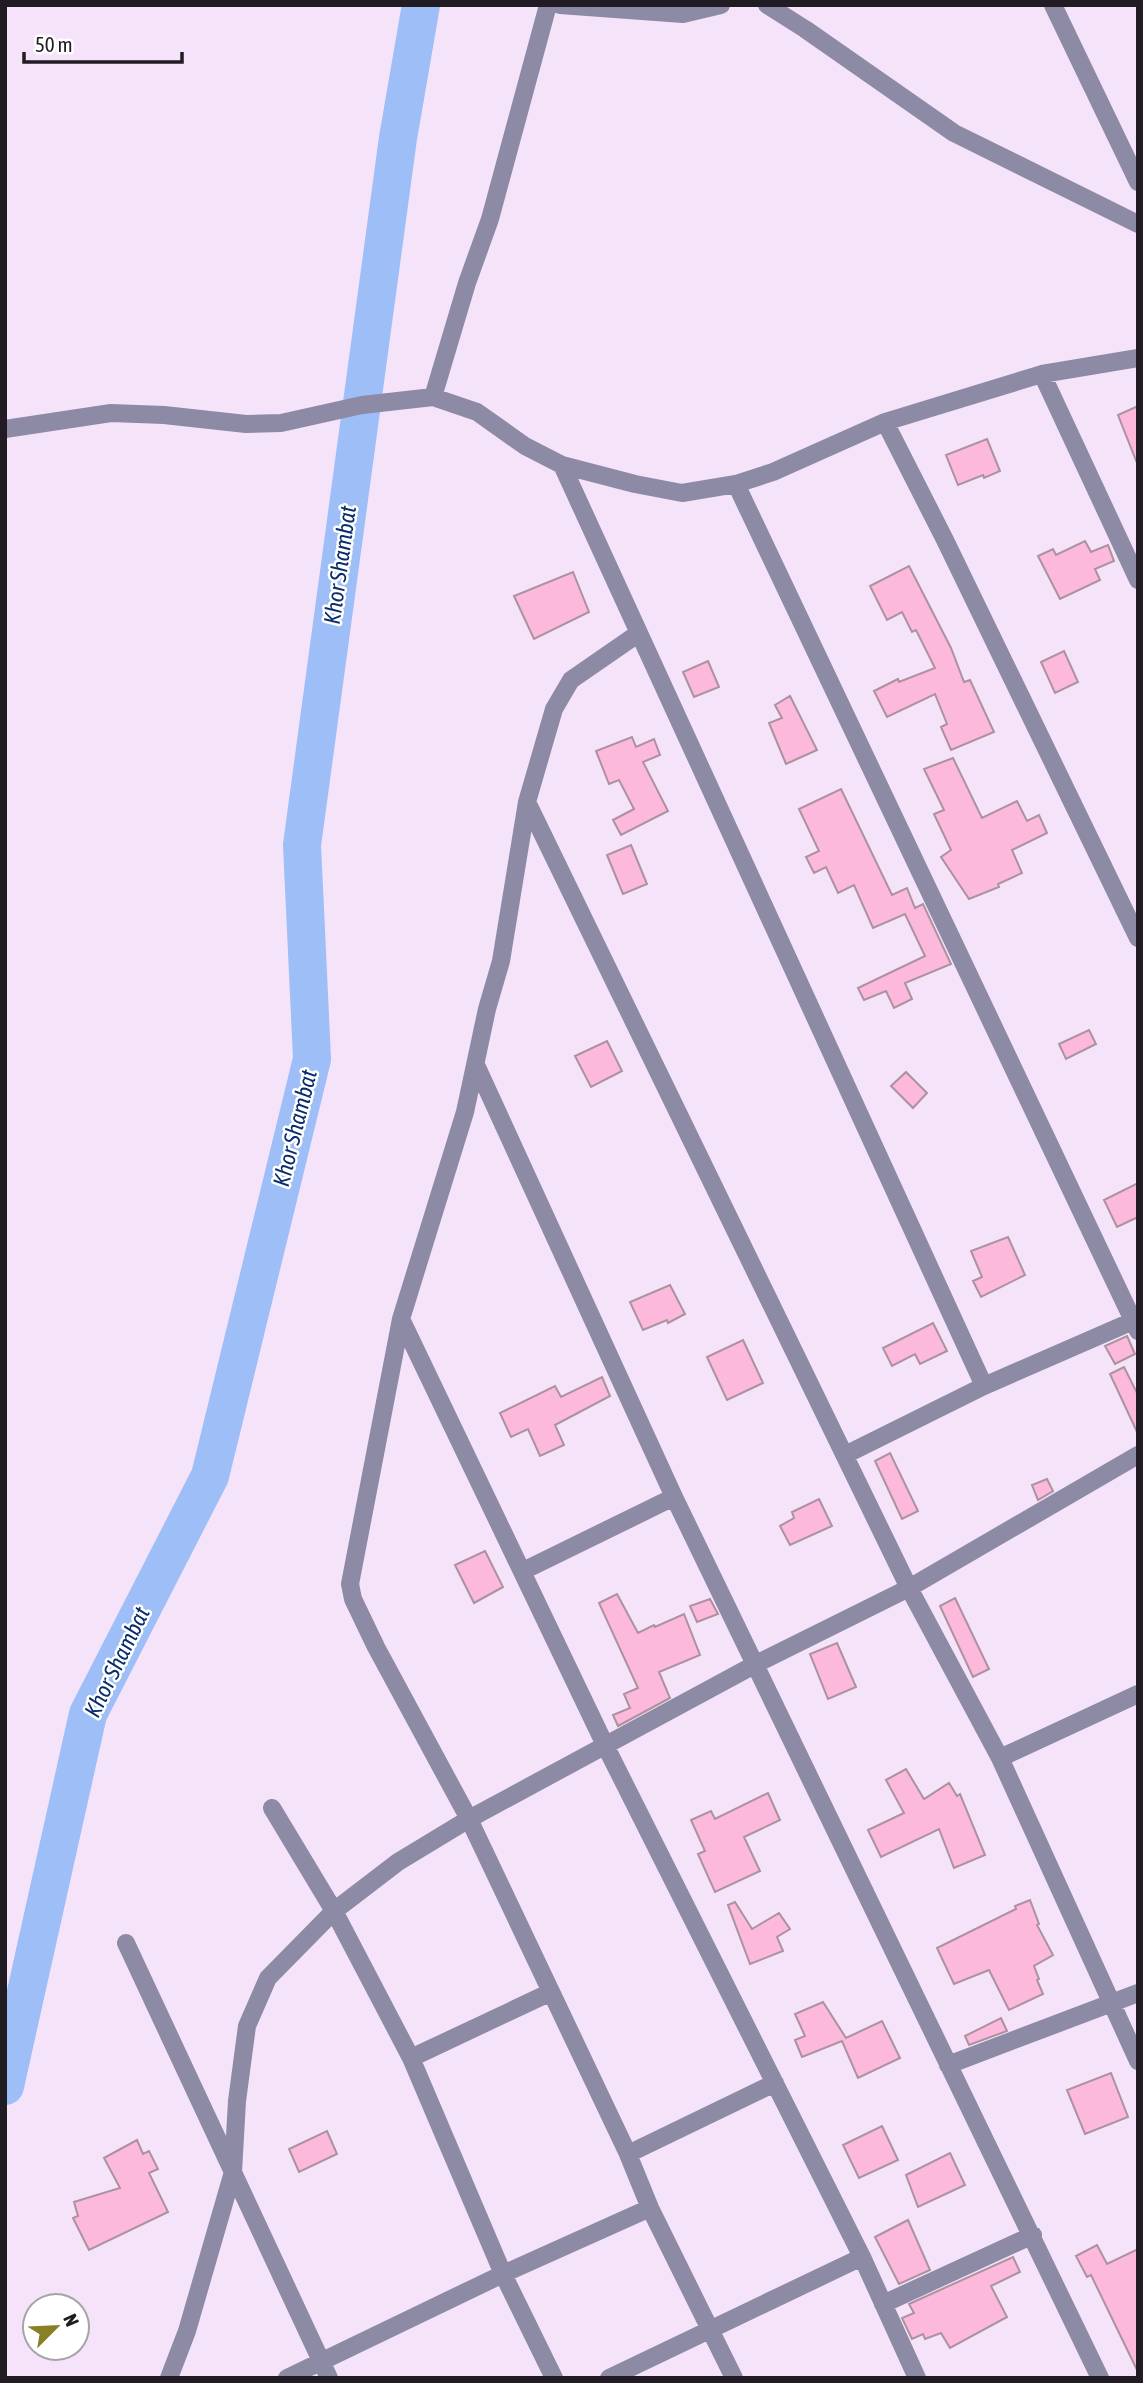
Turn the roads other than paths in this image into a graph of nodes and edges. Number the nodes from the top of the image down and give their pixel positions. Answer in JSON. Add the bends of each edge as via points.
{"nodes":[{"id":1,"x":548,"y":5,"type":"edge"},
{"id":2,"x":560,"y":5,"type":"edge"},
{"id":3,"x":721,"y":5,"type":"edge"},
{"id":4,"x":767,"y":5,"type":"edge"},
{"id":5,"x":1056,"y":6,"type":"edge"},
{"id":6,"x":1138,"y":182,"type":"edge"},
{"id":7,"x":1138,"y":224,"type":"edge"},
{"id":8,"x":1138,"y":358,"type":"edge"},
{"id":9,"x":1042,"y":374,"type":"junction"},
{"id":10,"x":433,"y":397,"type":"junction"},
{"id":11,"x":884,"y":422,"type":"junction"},
{"id":12,"x":5,"y":429,"type":"edge"},
{"id":13,"x":562,"y":465,"type":"junction"},
{"id":14,"x":736,"y":484,"type":"junction"},
{"id":15,"x":1138,"y":580,"type":"edge"},
{"id":16,"x":639,"y":633,"type":"junction"},
{"id":17,"x":527,"y":802,"type":"junction"},
{"id":18,"x":1138,"y":938,"type":"edge"},
{"id":19,"x":476,"y":1065,"type":"junction"},
{"id":20,"x":401,"y":1319,"type":"junction"},
{"id":21,"x":1135,"y":1326,"type":"edge"},
{"id":22,"x":984,"y":1386,"type":"junction"},
{"id":23,"x":845,"y":1455,"type":"junction"},
{"id":24,"x":1138,"y":1455,"type":"edge"},
{"id":25,"x":674,"y":1497,"type":"junction"},
{"id":26,"x":523,"y":1571,"type":"junction"},
{"id":27,"x":909,"y":1588,"type":"junction"},
{"id":28,"x":756,"y":1664,"type":"junction"},
{"id":29,"x":1138,"y":1694,"type":"edge"},
{"id":30,"x":606,"y":1747,"type":"junction"},
{"id":31,"x":1000,"y":1758,"type":"junction"},
{"id":32,"x":272,"y":1808,"type":"dead end"},
{"id":33,"x":469,"y":1819,"type":"junction"},
{"id":34,"x":334,"y":1911,"type":"junction"},
{"id":35,"x":126,"y":1943,"type":"dead end"},
{"id":36,"x":551,"y":1992,"type":"junction"},
{"id":37,"x":1138,"y":1993,"type":"edge"},
{"id":38,"x":1110,"y":2002,"type":"junction"},
{"id":39,"x":411,"y":2058,"type":"junction"},
{"id":40,"x":1138,"y":2061,"type":"edge"},
{"id":41,"x":948,"y":2065,"type":"junction"},
{"id":42,"x":775,"y":2082,"type":"junction"},
{"id":43,"x":628,"y":2154,"type":"junction"},
{"id":44,"x":233,"y":2172,"type":"junction"},
{"id":45,"x":650,"y":2208,"type":"junction"},
{"id":46,"x":1033,"y":2235,"type":"junction"},
{"id":47,"x":862,"y":2257,"type":"junction"},
{"id":48,"x":503,"y":2274,"type":"junction"},
{"id":49,"x":883,"y":2304,"type":"junction"},
{"id":50,"x":711,"y":2330,"type":"junction"},
{"id":51,"x":325,"y":2369,"type":"edge"},
{"id":52,"x":169,"y":2378,"type":"edge"},
{"id":53,"x":287,"y":2378,"type":"edge"},
{"id":54,"x":554,"y":2378,"type":"edge"},
{"id":55,"x":610,"y":2378,"type":"edge"},
{"id":56,"x":734,"y":2378,"type":"edge"},
{"id":57,"x":917,"y":2378,"type":"edge"},
{"id":58,"x":1100,"y":2378,"type":"edge"}],
"edges":[{"from":1,"to":10,"type":"street","via":[[490,219]]},
{"from":2,"to":3,"type":"street","via":[[683,14]]},
{"from":4,"to":7,"type":"street","via":[[954,133]]},
{"from":5,"to":6,"type":"street"},
{"from":8,"to":9,"type":"street"},
{"from":9,"to":11,"type":"street"},
{"from":9,"to":15,"type":"street"},
{"from":10,"to":12,"type":"street","via":[[362,405],[281,423],[111,413]]},
{"from":10,"to":13,"type":"street","via":[[477,412]]},
{"from":11,"to":14,"type":"street","via":[[774,472]]},
{"from":11,"to":18,"type":"street"},
{"from":13,"to":14,"type":"street","via":[[682,493]]},
{"from":13,"to":16,"type":"street"},
{"from":14,"to":21,"type":"street"},
{"from":16,"to":17,"type":"street","via":[[571,680],[554,709]]},
{"from":16,"to":22,"type":"street"},
{"from":17,"to":19,"type":"street","via":[[501,961]]},
{"from":17,"to":23,"type":"street"},
{"from":19,"to":20,"type":"street"},
{"from":19,"to":25,"type":"street"},
{"from":20,"to":26,"type":"street"},
{"from":20,"to":33,"type":"street","via":[[350,1584],[376,1647]]},
{"from":21,"to":22,"type":"street"},
{"from":22,"to":23,"type":"street"},
{"from":23,"to":27,"type":"street"},
{"from":24,"to":27,"type":"street"},
{"from":25,"to":26,"type":"street"},
{"from":25,"to":28,"type":"street"},
{"from":26,"to":30,"type":"street"},
{"from":27,"to":28,"type":"street"},
{"from":27,"to":31,"type":"street"},
{"from":28,"to":30,"type":"street"},
{"from":28,"to":41,"type":"street"},
{"from":29,"to":31,"type":"street"},
{"from":30,"to":33,"type":"street"},
{"from":30,"to":42,"type":"street"},
{"from":31,"to":38,"type":"street"},
{"from":32,"to":34,"type":"street"},
{"from":33,"to":34,"type":"street","via":[[398,1862]]},
{"from":33,"to":36,"type":"street"},
{"from":34,"to":39,"type":"street"},
{"from":34,"to":44,"type":"street","via":[[268,1978],[247,2026]]},
{"from":35,"to":44,"type":"street"},
{"from":36,"to":39,"type":"street"},
{"from":36,"to":43,"type":"street"},
{"from":37,"to":38,"type":"street"},
{"from":38,"to":40,"type":"street"},
{"from":38,"to":41,"type":"street"},
{"from":39,"to":48,"type":"street"},
{"from":41,"to":46,"type":"street"},
{"from":42,"to":43,"type":"street"},
{"from":42,"to":47,"type":"street"},
{"from":43,"to":45,"type":"street"},
{"from":44,"to":51,"type":"street"},
{"from":44,"to":52,"type":"street"},
{"from":45,"to":48,"type":"street"},
{"from":45,"to":50,"type":"street"},
{"from":46,"to":49,"type":"street"},
{"from":46,"to":58,"type":"street"},
{"from":47,"to":49,"type":"street"},
{"from":47,"to":50,"type":"street"},
{"from":48,"to":51,"type":"street"},
{"from":48,"to":54,"type":"street"},
{"from":49,"to":57,"type":"street"},
{"from":50,"to":55,"type":"street"},
{"from":50,"to":56,"type":"street"},
{"from":51,"to":53,"type":"street"}]}
